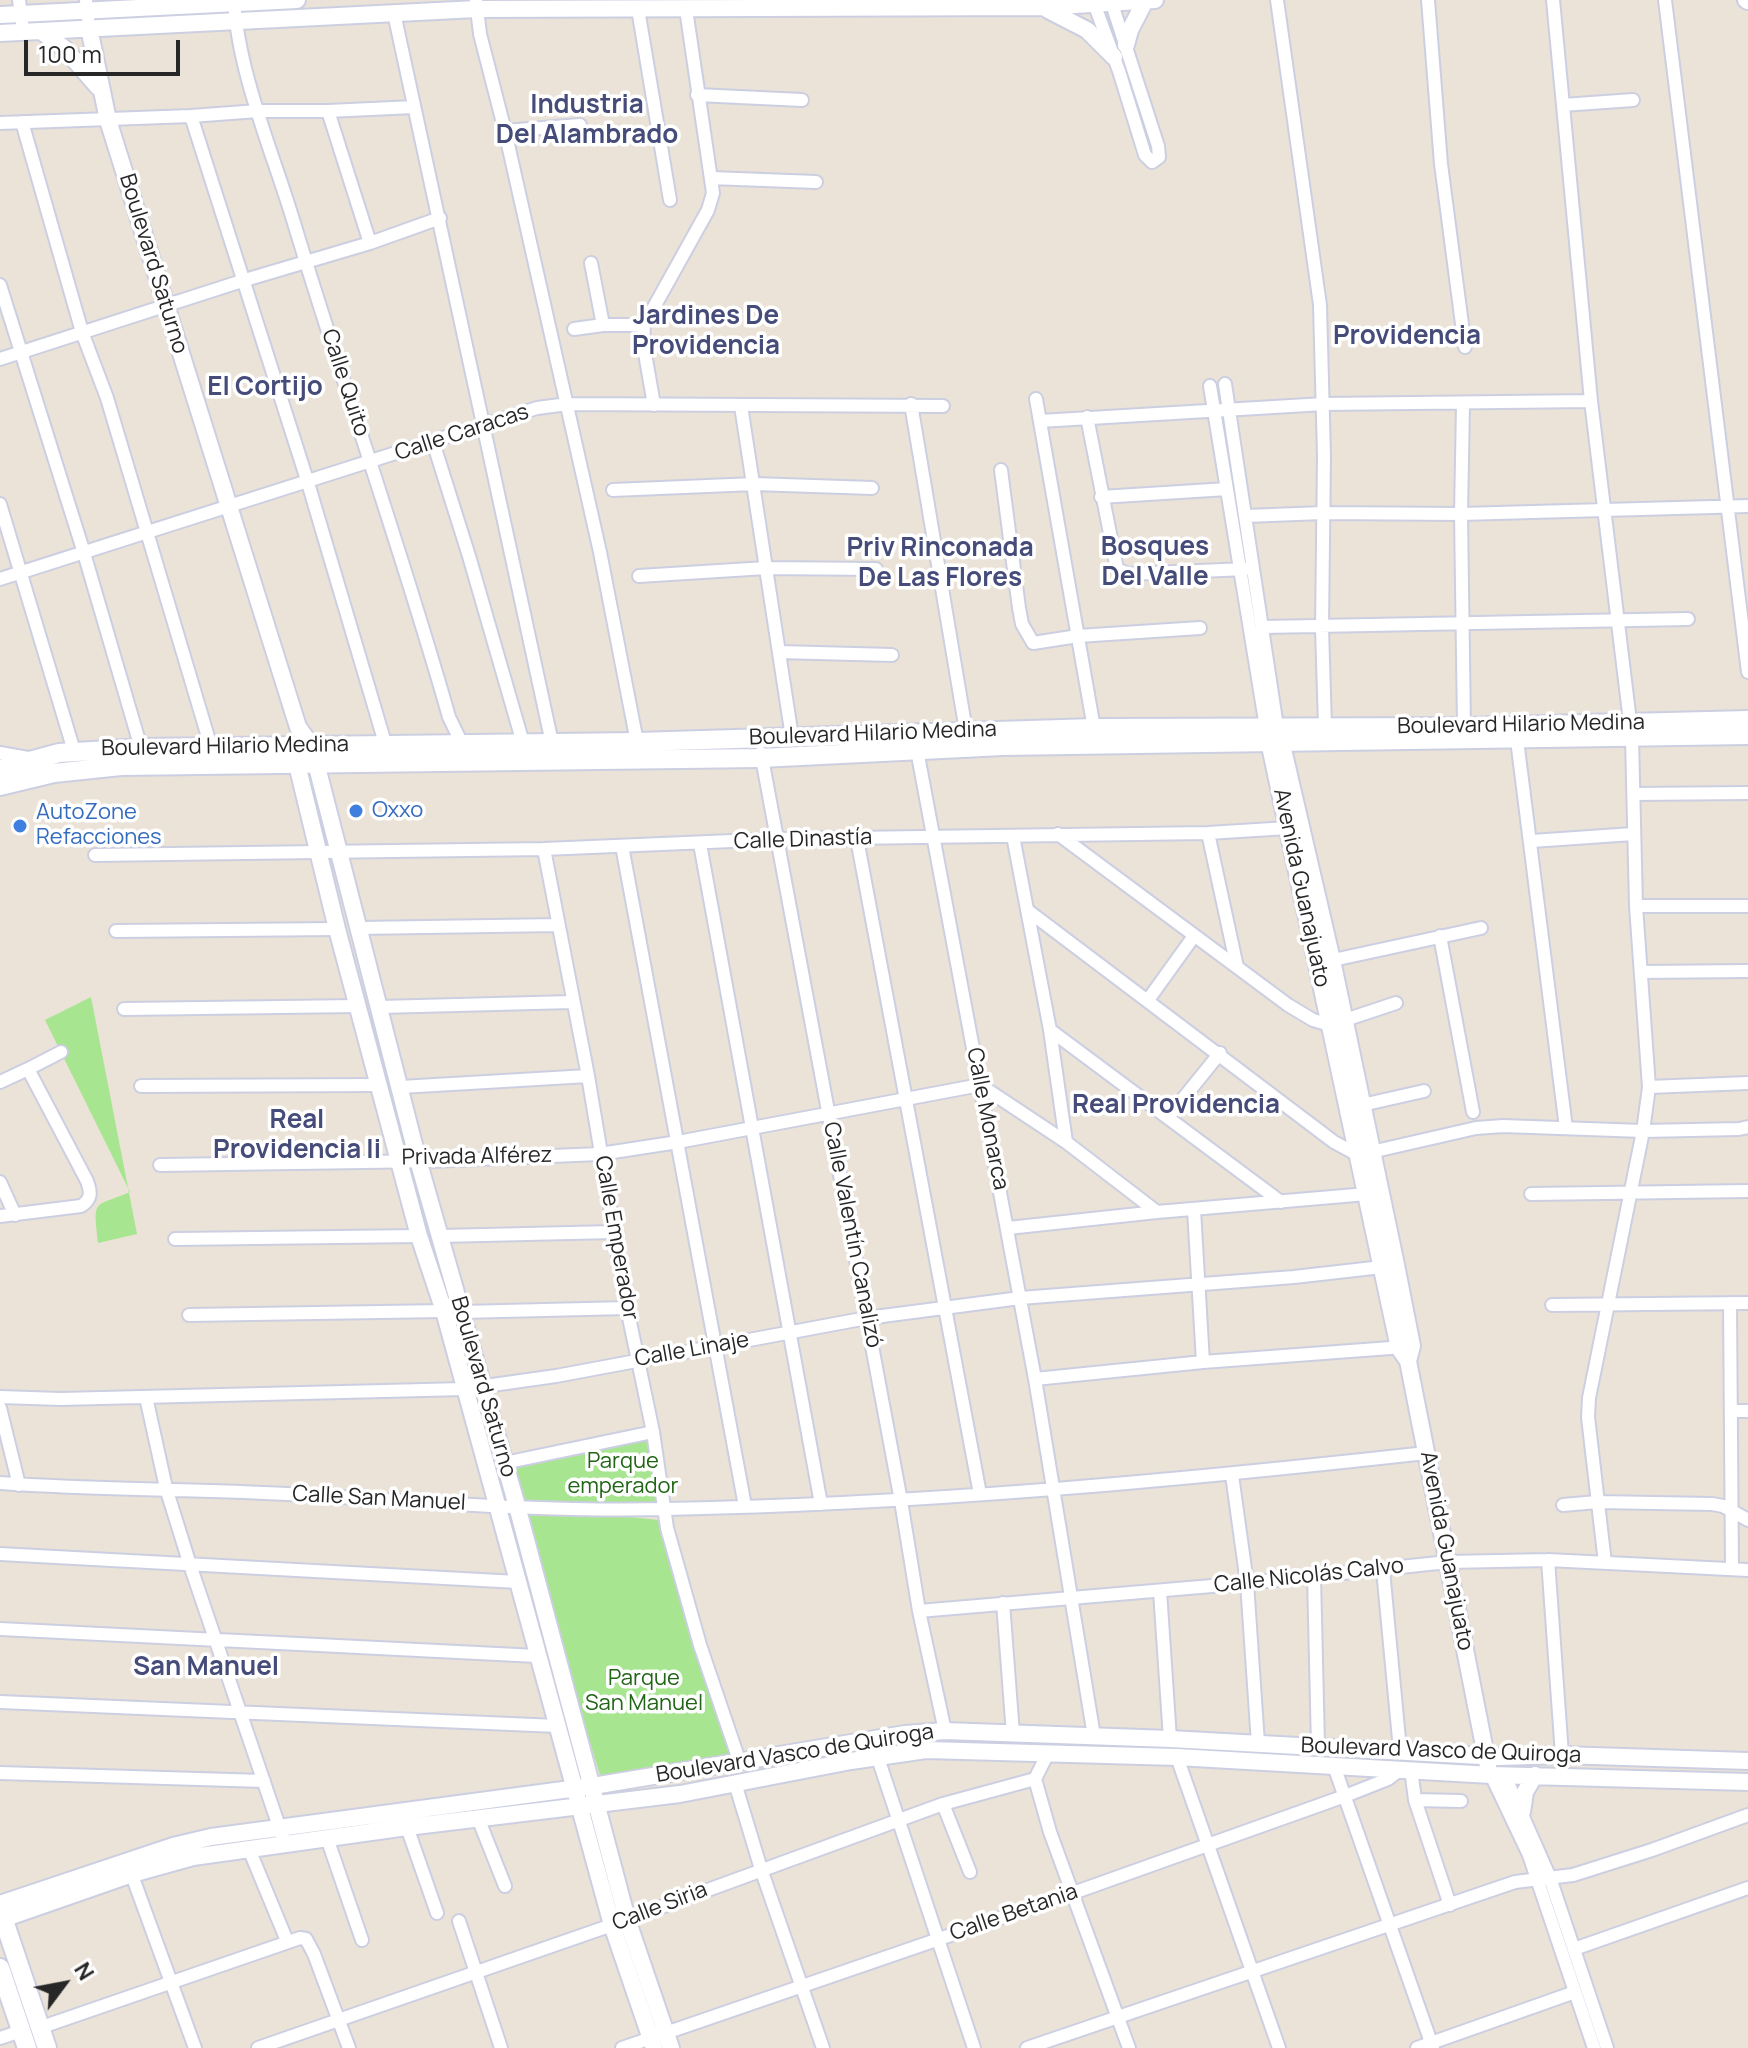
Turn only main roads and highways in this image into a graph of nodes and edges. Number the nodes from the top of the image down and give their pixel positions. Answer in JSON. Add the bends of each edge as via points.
{"nodes":[{"id":1,"x":1748,"y":720,"type":"edge"},
{"id":2,"x":1631,"y":731,"type":"junction"},
{"id":3,"x":1274,"y":735,"type":"junction"},
{"id":4,"x":1748,"y":735,"type":"edge"},
{"id":5,"x":1095,"y":736,"type":"junction"},
{"id":6,"x":304,"y":754,"type":"junction"},
{"id":7,"x":0,"y":769,"type":"edge"},
{"id":8,"x":0,"y":786,"type":"edge"},
{"id":9,"x":1,"y":1913,"type":"edge"},
{"id":10,"x":0,"y":1968,"type":"edge"},
{"id":11,"x":29,"y":2036,"type":"edge"},
{"id":12,"x":47,"y":2048,"type":"edge"}],
"edges":[{"from":1,"to":2,"type":"main road","name":"Boulevard Hilario Medina"},
{"from":2,"to":3,"type":"main road","name":"Boulevard Hilario Medina","via":[[1517,740]]},
{"from":2,"to":3,"type":"main road","name":"Boulevard Hilario Medina","via":[[1325,727]]},
{"from":2,"to":4,"type":"main road","name":"Boulevard Hilario Medina"},
{"from":3,"to":5,"type":"main road","name":"Boulevard Hilario Medina"},
{"from":5,"to":6,"type":"main road","name":"Boulevard Hilario Medina","via":[[761,758]]},
{"from":5,"to":6,"type":"main road","name":"Boulevard Hilario Medina","via":[[966,731],[637,742],[385,743]]},
{"from":6,"to":7,"type":"main road","name":"Boulevard Hilario Medina","via":[[211,747],[74,751]]},
{"from":6,"to":8,"type":"main road","name":"Boulevard Hilario Medina","via":[[97,767]]},
{"from":9,"to":11,"type":"main road"},
{"from":10,"to":11,"type":"main road"},
{"from":11,"to":12,"type":"main road"}]}
